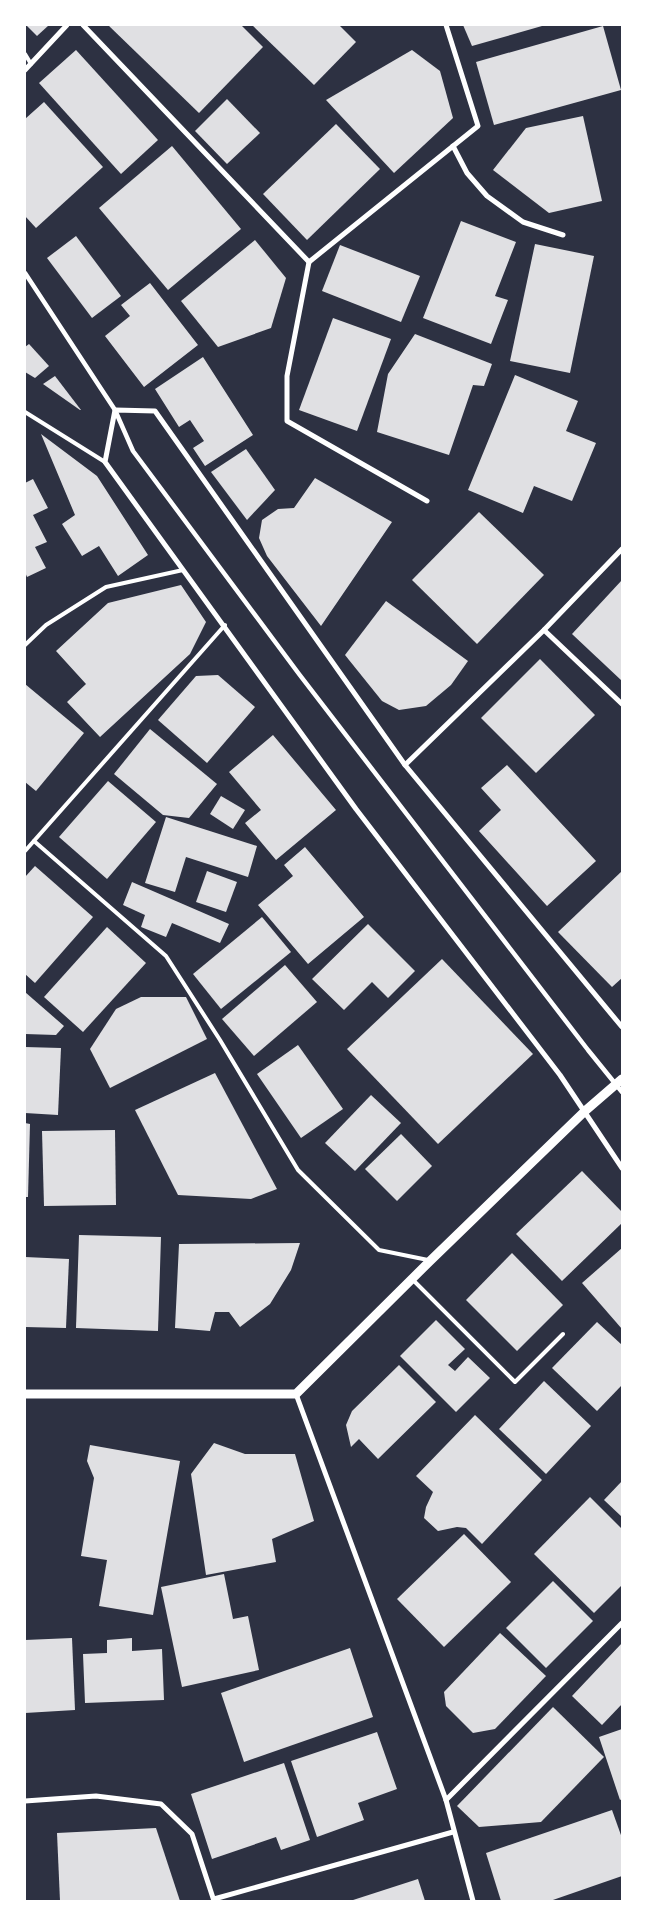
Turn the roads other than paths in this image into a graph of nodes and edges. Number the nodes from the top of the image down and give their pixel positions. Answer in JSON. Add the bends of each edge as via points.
{"nodes":[{"id":1,"x":68,"y":25,"type":"edge"},
{"id":2,"x":83,"y":25,"type":"edge"},
{"id":3,"x":446,"y":25,"type":"edge"},
{"id":4,"x":25,"y":54,"type":"edge"},
{"id":5,"x":31,"y":64,"type":"junction"},
{"id":6,"x":25,"y":70,"type":"edge"},
{"id":7,"x":453,"y":146,"type":"junction"},
{"id":8,"x":563,"y":235,"type":"dead end"},
{"id":9,"x":309,"y":262,"type":"junction"},
{"id":10,"x":25,"y":273,"type":"edge"},
{"id":11,"x":115,"y":410,"type":"junction"},
{"id":12,"x":25,"y":412,"type":"edge"},
{"id":13,"x":105,"y":462,"type":"junction"},
{"id":14,"x":427,"y":501,"type":"dead end"},
{"id":15,"x":622,"y":550,"type":"edge"},
{"id":16,"x":182,"y":570,"type":"junction"},
{"id":17,"x":225,"y":626,"type":"junction"},
{"id":18,"x":544,"y":630,"type":"junction"},
{"id":19,"x":25,"y":645,"type":"edge"},
{"id":20,"x":622,"y":704,"type":"edge"},
{"id":21,"x":405,"y":765,"type":"junction"},
{"id":22,"x":34,"y":841,"type":"junction"},
{"id":23,"x":25,"y":852,"type":"edge"},
{"id":24,"x":622,"y":1027,"type":"edge"},
{"id":25,"x":620,"y":1085,"type":"edge"},
{"id":26,"x":585,"y":1112,"type":"junction"},
{"id":27,"x":622,"y":1168,"type":"edge"},
{"id":28,"x":430,"y":1261,"type":"junction"},
{"id":29,"x":412,"y":1280,"type":"junction"},
{"id":30,"x":563,"y":1334,"type":"dead end"},
{"id":31,"x":25,"y":1394,"type":"edge"},
{"id":32,"x":296,"y":1394,"type":"junction"},
{"id":33,"x":622,"y":1622,"type":"edge"},
{"id":34,"x":446,"y":1800,"type":"junction"},
{"id":35,"x":25,"y":1801,"type":"edge"},
{"id":36,"x":453,"y":1832,"type":"junction"},
{"id":37,"x":214,"y":1900,"type":"edge"},
{"id":38,"x":473,"y":1901,"type":"edge"}],
"edges":[{"from":1,"to":5,"type":"street"},
{"from":2,"to":9,"type":"street"},
{"from":3,"to":7,"type":"street","via":[[478,126]]},
{"from":4,"to":5,"type":"lane"},
{"from":5,"to":6,"type":"street"},
{"from":7,"to":8,"type":"street","via":[[467,173],[487,196],[523,222]]},
{"from":7,"to":9,"type":"street"},
{"from":9,"to":14,"type":"street","via":[[287,376],[287,421]]},
{"from":10,"to":11,"type":"street"},
{"from":11,"to":13,"type":"street"},
{"from":11,"to":21,"type":"street","via":[[155,411]]},
{"from":11,"to":25,"type":"street","via":[[133,451],[311,690]]},
{"from":12,"to":13,"type":"lane"},
{"from":13,"to":16,"type":"street"},
{"from":15,"to":18,"type":"street"},
{"from":16,"to":17,"type":"street"},
{"from":16,"to":19,"type":"lane","via":[[106,587],[46,625]]},
{"from":17,"to":22,"type":"lane"},
{"from":17,"to":26,"type":"street","via":[[356,809]]},
{"from":18,"to":20,"type":"street"},
{"from":18,"to":21,"type":"street"},
{"from":21,"to":24,"type":"street"},
{"from":22,"to":23,"type":"lane"},
{"from":22,"to":28,"type":"lane","via":[[166,956],[298,1170],[379,1250]]},
{"from":25,"to":26,"type":"street"},
{"from":26,"to":27,"type":"street"},
{"from":26,"to":28,"type":"street"},
{"from":28,"to":29,"type":"street"},
{"from":29,"to":30,"type":"lane","via":[[515,1382]]},
{"from":29,"to":32,"type":"street"},
{"from":31,"to":32,"type":"street"},
{"from":32,"to":34,"type":"street"},
{"from":33,"to":34,"type":"street"},
{"from":34,"to":36,"type":"street"},
{"from":35,"to":37,"type":"street","via":[[96,1796],[161,1804],[192,1834]]},
{"from":36,"to":37,"type":"street"},
{"from":36,"to":38,"type":"street"}]}
